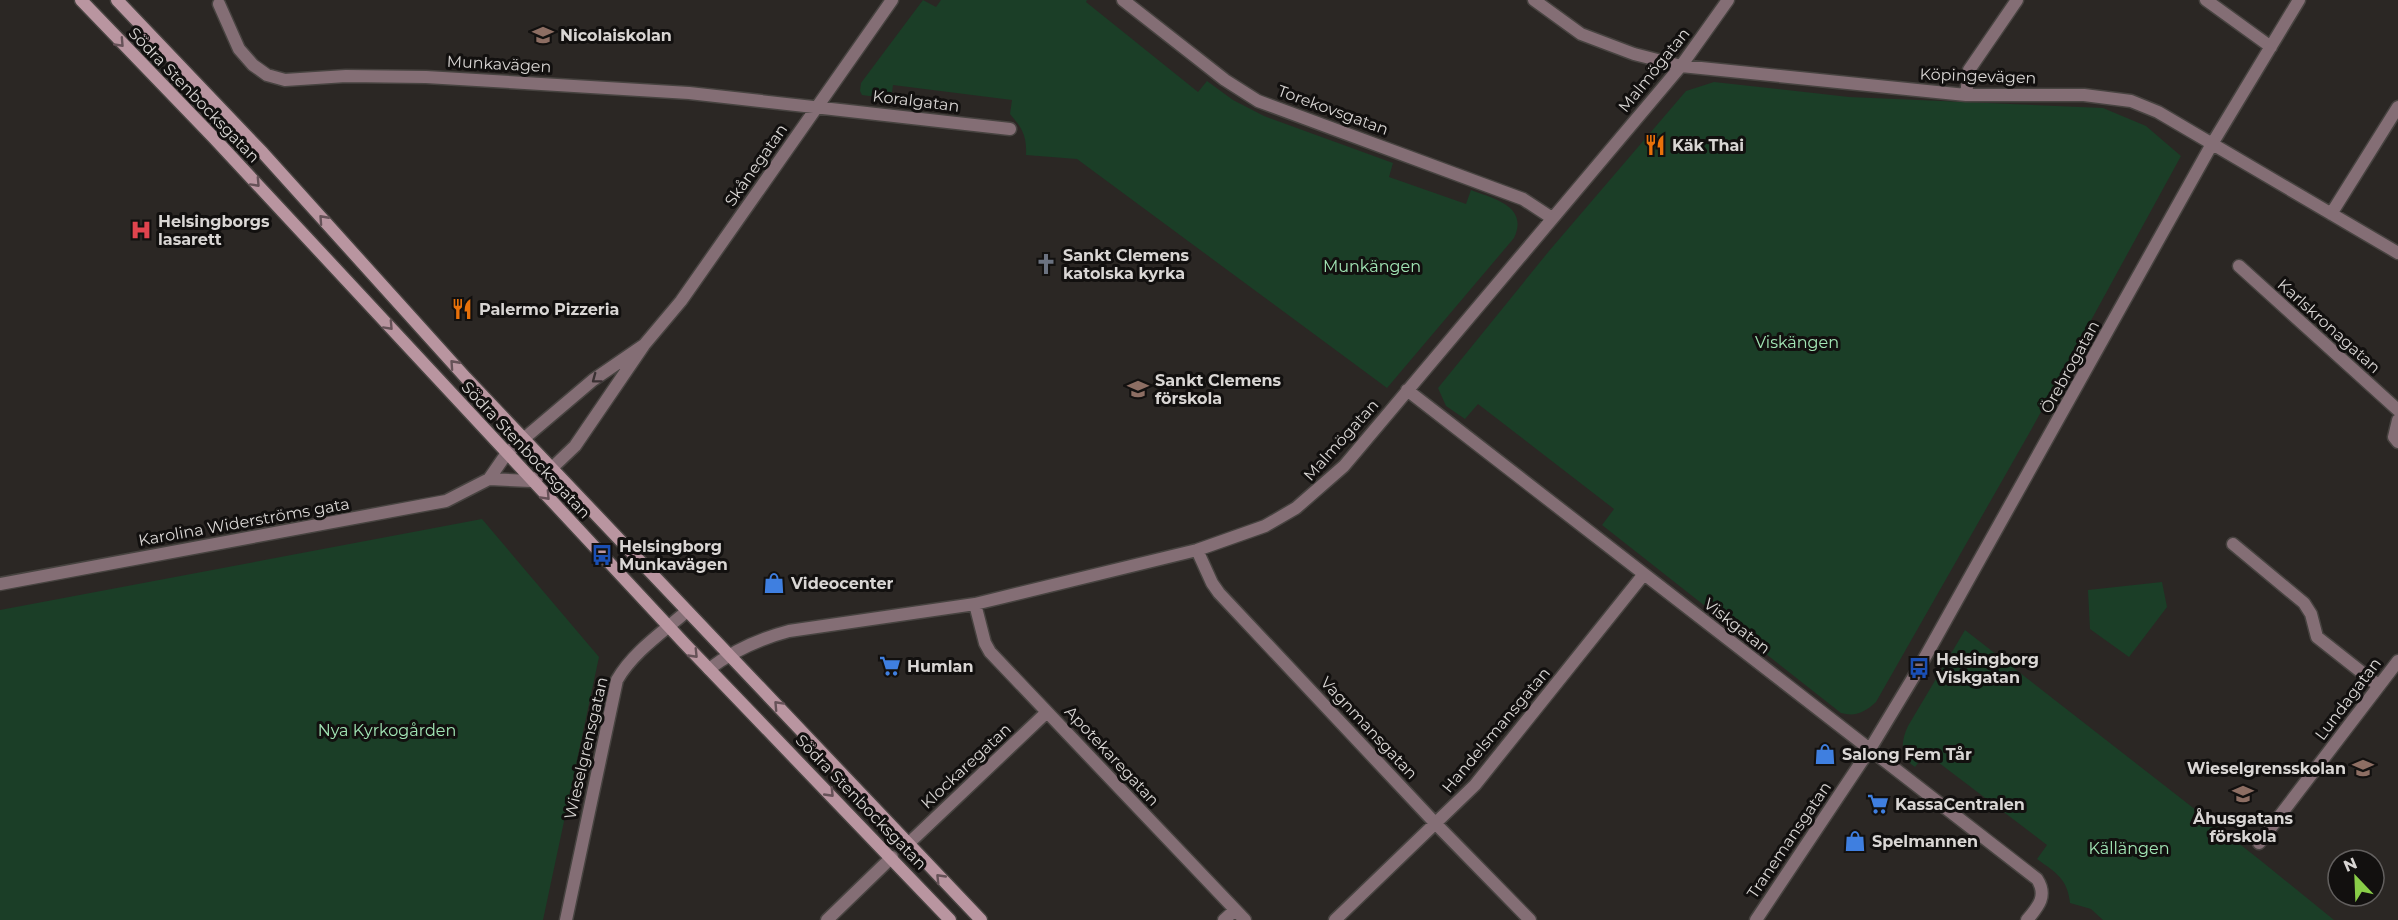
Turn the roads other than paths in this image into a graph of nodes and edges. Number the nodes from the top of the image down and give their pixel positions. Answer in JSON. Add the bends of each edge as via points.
{"nodes":[{"id":1,"x":81,"y":0,"type":"edge"},
{"id":2,"x":117,"y":0,"type":"edge"},
{"id":3,"x":892,"y":0,"type":"edge"},
{"id":4,"x":1123,"y":0,"type":"edge"},
{"id":5,"x":1534,"y":0,"type":"edge"},
{"id":6,"x":1728,"y":0,"type":"edge"},
{"id":7,"x":2017,"y":0,"type":"edge"},
{"id":8,"x":2206,"y":0,"type":"edge"},
{"id":9,"x":2299,"y":0,"type":"edge"},
{"id":10,"x":219,"y":4,"type":"dead end"},
{"id":11,"x":2271,"y":47,"type":"junction"},
{"id":12,"x":1681,"y":66,"type":"junction"},
{"id":13,"x":1965,"y":95,"type":"junction"},
{"id":14,"x":818,"y":106,"type":"junction"},
{"id":15,"x":2398,"y":107,"type":"edge"},
{"id":16,"x":1010,"y":129,"type":"dead end"},
{"id":17,"x":2212,"y":144,"type":"junction"},
{"id":18,"x":2331,"y":214,"type":"junction"},
{"id":19,"x":1552,"y":218,"type":"junction"},
{"id":20,"x":2398,"y":254,"type":"edge"},
{"id":21,"x":2239,"y":266,"type":"dead end"},
{"id":22,"x":644,"y":345,"type":"junction"},
{"id":23,"x":1407,"y":390,"type":"junction"},
{"id":24,"x":2398,"y":410,"type":"edge"},
{"id":25,"x":2398,"y":420,"type":"edge"},
{"id":26,"x":524,"y":438,"type":"junction"},
{"id":27,"x":2398,"y":442,"type":"edge"},
{"id":28,"x":507,"y":453,"type":"junction"},
{"id":29,"x":552,"y":468,"type":"junction"},
{"id":30,"x":489,"y":479,"type":"junction"},
{"id":31,"x":531,"y":481,"type":"junction"},
{"id":32,"x":2233,"y":544,"type":"dead end"},
{"id":33,"x":1197,"y":550,"type":"junction"},
{"id":34,"x":1644,"y":574,"type":"junction"},
{"id":35,"x":0,"y":584,"type":"edge"},
{"id":36,"x":975,"y":604,"type":"junction"},
{"id":37,"x":687,"y":611,"type":"junction"},
{"id":38,"x":669,"y":626,"type":"junction"},
{"id":39,"x":729,"y":654,"type":"junction"},
{"id":40,"x":2398,"y":661,"type":"edge"},
{"id":41,"x":709,"y":669,"type":"junction"},
{"id":42,"x":2379,"y":686,"type":"junction"},
{"id":43,"x":1047,"y":712,"type":"junction"},
{"id":44,"x":1870,"y":749,"type":"junction"},
{"id":45,"x":1436,"y":824,"type":"junction"},
{"id":46,"x":2259,"y":843,"type":"dead end"},
{"id":47,"x":908,"y":844,"type":"junction"},
{"id":48,"x":892,"y":857,"type":"junction"},
{"id":49,"x":1235,"y":910,"type":"junction"},
{"id":50,"x":566,"y":920,"type":"edge"},
{"id":51,"x":827,"y":920,"type":"edge"},
{"id":52,"x":950,"y":920,"type":"edge"},
{"id":53,"x":981,"y":920,"type":"edge"},
{"id":54,"x":1224,"y":920,"type":"edge"},
{"id":55,"x":1245,"y":920,"type":"edge"},
{"id":56,"x":1335,"y":920,"type":"edge"},
{"id":57,"x":1530,"y":920,"type":"edge"},
{"id":58,"x":1756,"y":920,"type":"edge"},
{"id":59,"x":2027,"y":920,"type":"edge"}],
"edges":[{"from":1,"to":28,"type":"main road","name":"Södra Stenbocksgatan","one_way":true},
{"from":26,"to":2,"type":"main road","name":"Södra Stenbocksgatan","one_way":true},
{"from":3,"to":14,"type":"street","name":"Skånegatan"},
{"from":4,"to":19,"type":"street","name":"Torekovsgatan","via":[[1258,101],[1523,199]]},
{"from":5,"to":12,"type":"street","name":"Köpingevägen","via":[[1581,34]]},
{"from":6,"to":12,"type":"street","name":"Malmögatan"},
{"from":7,"to":13,"type":"street","via":[[1969,70]]},
{"from":8,"to":11,"type":"street"},
{"from":9,"to":11,"type":"street","name":"Örebrogatan"},
{"from":10,"to":14,"type":"street","name":"Munkavägen","via":[[239,50],[267,75],[285,80],[426,77],[689,93]]},
{"from":11,"to":17,"type":"street","name":"Örebrogatan"},
{"from":12,"to":13,"type":"street","name":"Köpingevägen"},
{"from":12,"to":19,"type":"street","name":"Malmögatan"},
{"from":13,"to":17,"type":"street","name":"Köpingevägen","via":[[2084,95],[2131,101]]},
{"from":14,"to":16,"type":"street","name":"Koralgatan"},
{"from":14,"to":22,"type":"street","name":"Skånegatan","via":[[681,301]]},
{"from":15,"to":18,"type":"street"},
{"from":17,"to":18,"type":"street","name":"Köpingevägen"},
{"from":17,"to":44,"type":"street","name":"Örebrogatan","via":[[1943,628]]},
{"from":18,"to":20,"type":"street","name":"Köpingevägen"},
{"from":19,"to":23,"type":"street","name":"Malmögatan"},
{"from":21,"to":24,"type":"street","name":"Karlskronagatan"},
{"from":22,"to":26,"type":"street","name":"Skånegatan","one_way":true,"via":[[593,380]]},
{"from":22,"to":29,"type":"street","name":"Skånegatan","via":[[575,446]]},
{"from":23,"to":33,"type":"street","name":"Malmögatan","via":[[1344,466],[1296,508],[1265,526]]},
{"from":23,"to":34,"type":"street","name":"Viskgatan"},
{"from":25,"to":27,"type":"street","via":[[2394,437]]},
{"from":26,"to":28,"type":"street","name":"Skånegatan"},
{"from":26,"to":29,"type":"main road","name":"Södra Stenbocksgatan"},
{"from":28,"to":30,"type":"street","name":"Skånegatan"},
{"from":28,"to":31,"type":"main road","name":"Södra Stenbocksgatan"},
{"from":29,"to":31,"type":"street","name":"Skånegatan"},
{"from":29,"to":37,"type":"main road","name":"Södra Stenbocksgatan"},
{"from":30,"to":31,"type":"street"},
{"from":30,"to":35,"type":"street","name":"Karolina Widerströms gata","via":[[436,504]]},
{"from":31,"to":38,"type":"main road","name":"Södra Stenbocksgatan","one_way":true},
{"from":32,"to":42,"type":"street","via":[[2304,603],[2317,637]]},
{"from":33,"to":36,"type":"street","name":"Malmögatan"},
{"from":33,"to":45,"type":"street","name":"Vagnmansgatan","via":[[1219,593]]},
{"from":34,"to":44,"type":"street","name":"Viskgatan"},
{"from":34,"to":45,"type":"street","name":"Handelsmansgatan","via":[[1475,785]]},
{"from":36,"to":39,"type":"street","name":"Malmögatan","via":[[789,632],[765,637]]},
{"from":36,"to":43,"type":"street","name":"Apotekaregatan","via":[[990,652]]},
{"from":37,"to":38,"type":"street","name":"Wieselgrensgatan"},
{"from":37,"to":39,"type":"main road","name":"Södra Stenbocksgatan"},
{"from":38,"to":41,"type":"main road","name":"Södra Stenbocksgatan","one_way":true},
{"from":38,"to":50,"type":"street","name":"Wieselgrensgatan","via":[[617,680]]},
{"from":39,"to":41,"type":"street","name":"Malmögatan"},
{"from":47,"to":39,"type":"main road","name":"Södra Stenbocksgatan","one_way":true},
{"from":40,"to":42,"type":"street","name":"Lundagatan"},
{"from":41,"to":48,"type":"main road","name":"Södra Stenbocksgatan","one_way":true},
{"from":42,"to":46,"type":"street","name":"Lundagatan"},
{"from":43,"to":47,"type":"street","name":"Klockaregatan"},
{"from":43,"to":49,"type":"street","name":"Apotekaregatan"},
{"from":44,"to":58,"type":"street","name":"Tranemansgatan"},
{"from":44,"to":59,"type":"street","name":"Viskgatan","via":[[2037,879],[2042,891],[2040,905]]},
{"from":45,"to":56,"type":"street","name":"Handelsmansgatan"},
{"from":45,"to":57,"type":"street","name":"Vagnmansgatan"},
{"from":53,"to":47,"type":"main road","name":"Södra Stenbocksgatan","one_way":true},
{"from":48,"to":51,"type":"street"},
{"from":48,"to":52,"type":"main road","name":"Södra Stenbocksgatan"},
{"from":49,"to":54,"type":"street"},
{"from":49,"to":55,"type":"street","name":"Apotekaregatan"}]}
